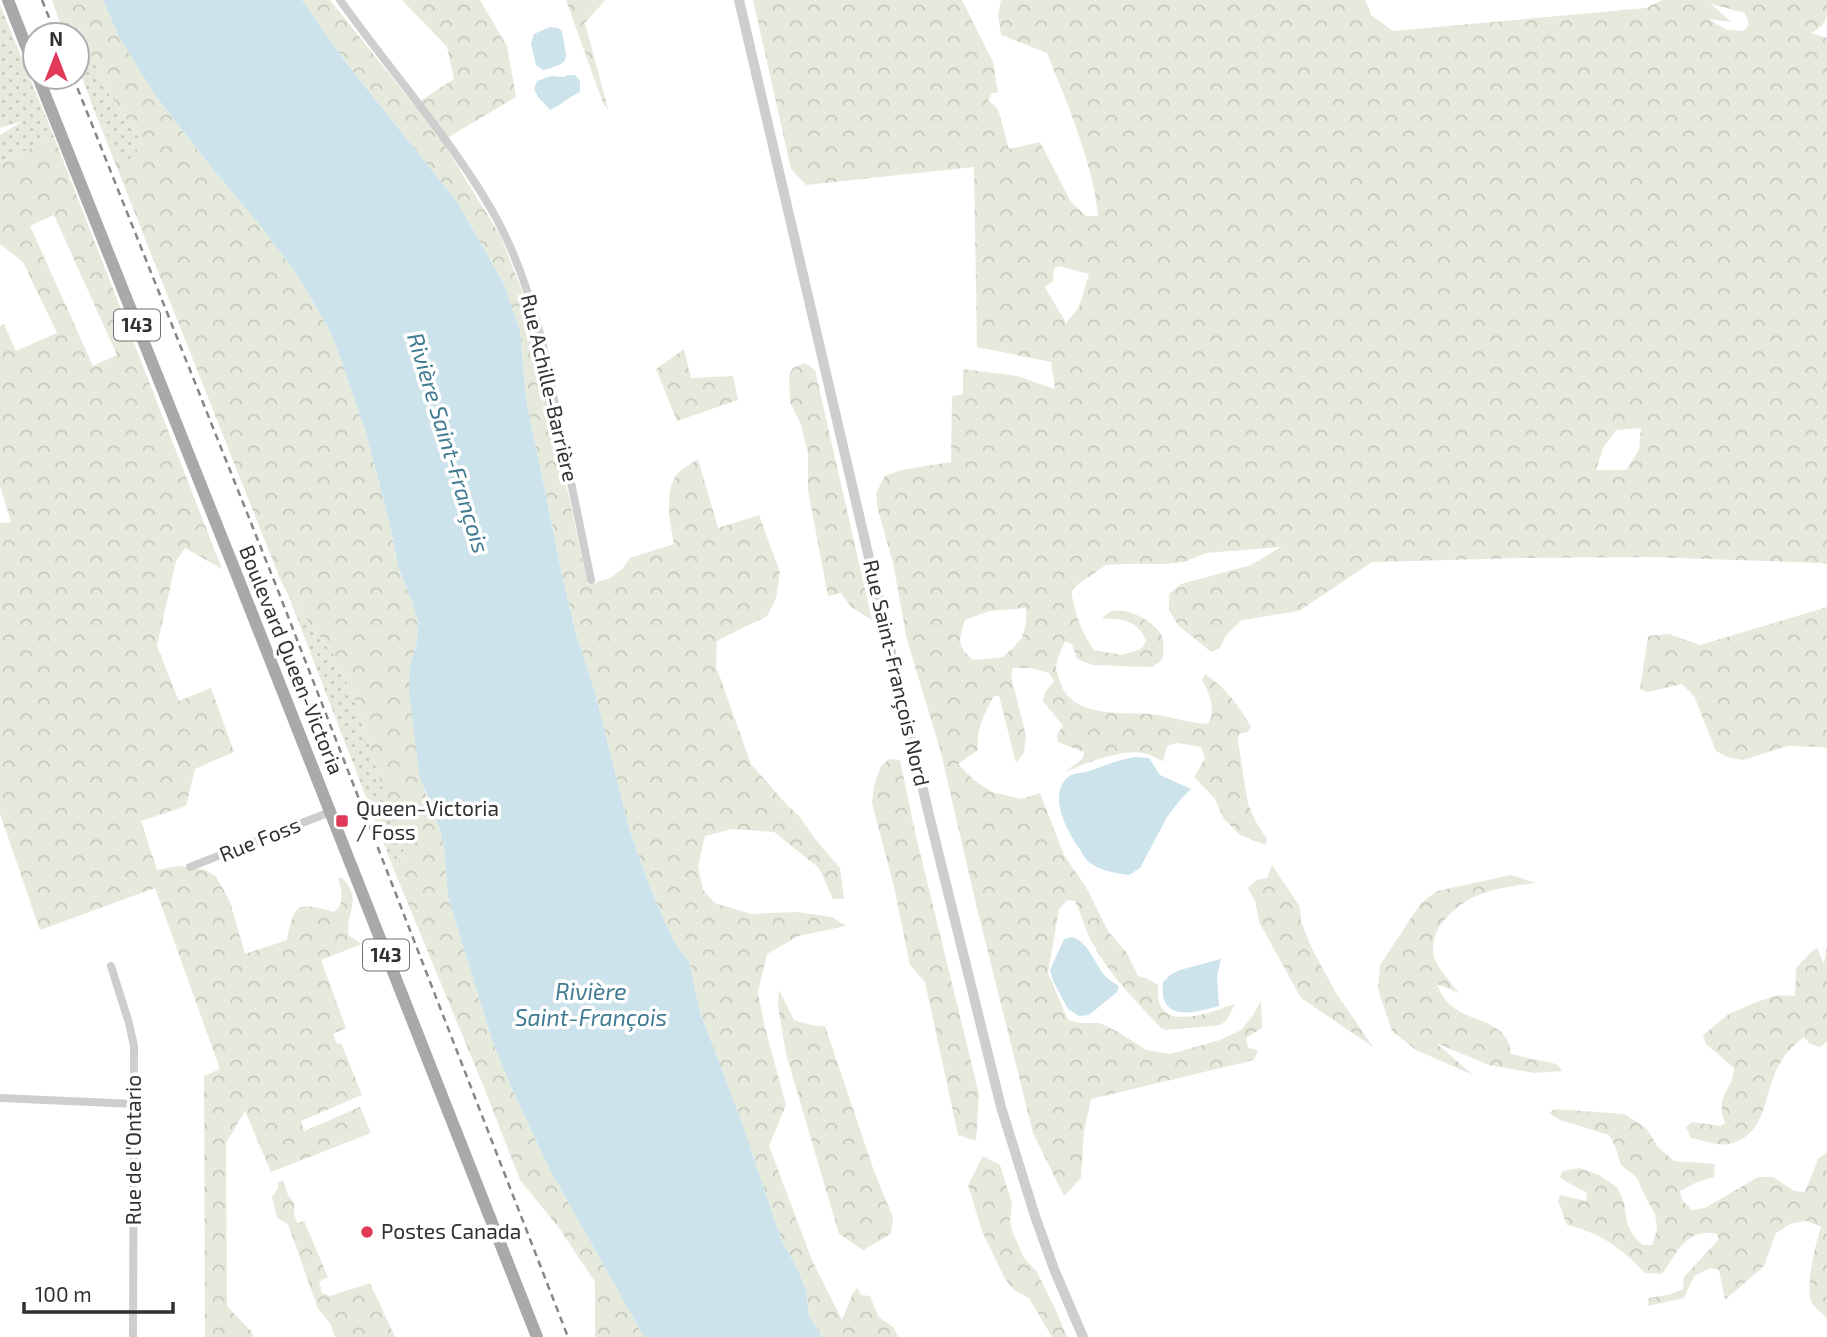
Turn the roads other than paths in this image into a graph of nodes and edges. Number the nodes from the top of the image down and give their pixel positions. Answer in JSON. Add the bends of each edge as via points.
{"nodes":[{"id":1,"x":8,"y":0,"type":"edge"},
{"id":2,"x":340,"y":0,"type":"edge"},
{"id":3,"x":738,"y":0,"type":"edge"},
{"id":4,"x":21,"y":33,"type":"edge"},
{"id":5,"x":44,"y":91,"type":"edge"},
{"id":6,"x":591,"y":580,"type":"dead end"},
{"id":7,"x":330,"y":812,"type":"junction"},
{"id":8,"x":190,"y":867,"type":"dead end"},
{"id":9,"x":111,"y":966,"type":"dead end"},
{"id":10,"x":0,"y":1098,"type":"edge"},
{"id":11,"x":135,"y":1104,"type":"junction"},
{"id":12,"x":132,"y":1337,"type":"edge"},
{"id":13,"x":537,"y":1337,"type":"edge"},
{"id":14,"x":1083,"y":1337,"type":"edge"}],
"edges":[{"from":1,"to":4,"type":"main road"},
{"from":2,"to":6,"type":"street","name":"Rue Achille-Barrière","via":[[491,207],[522,274],[542,341]]},
{"from":3,"to":14,"type":"street","name":"Rue Saint-François Nord","via":[[1001,1107],[1035,1216]]},
{"from":5,"to":7,"type":"main road","name":"Boulevard Queen-Victoria","number":"143"},
{"from":7,"to":8,"type":"street","name":"Rue Foss"},
{"from":7,"to":13,"type":"main road","name":"Boulevard Queen-Victoria","number":"143"},
{"from":9,"to":11,"type":"street","name":"Rue de l'Ontario","via":[[133,1036]]},
{"from":10,"to":11,"type":"street"},
{"from":11,"to":12,"type":"street","name":"Rue de l'Ontario"}]}
